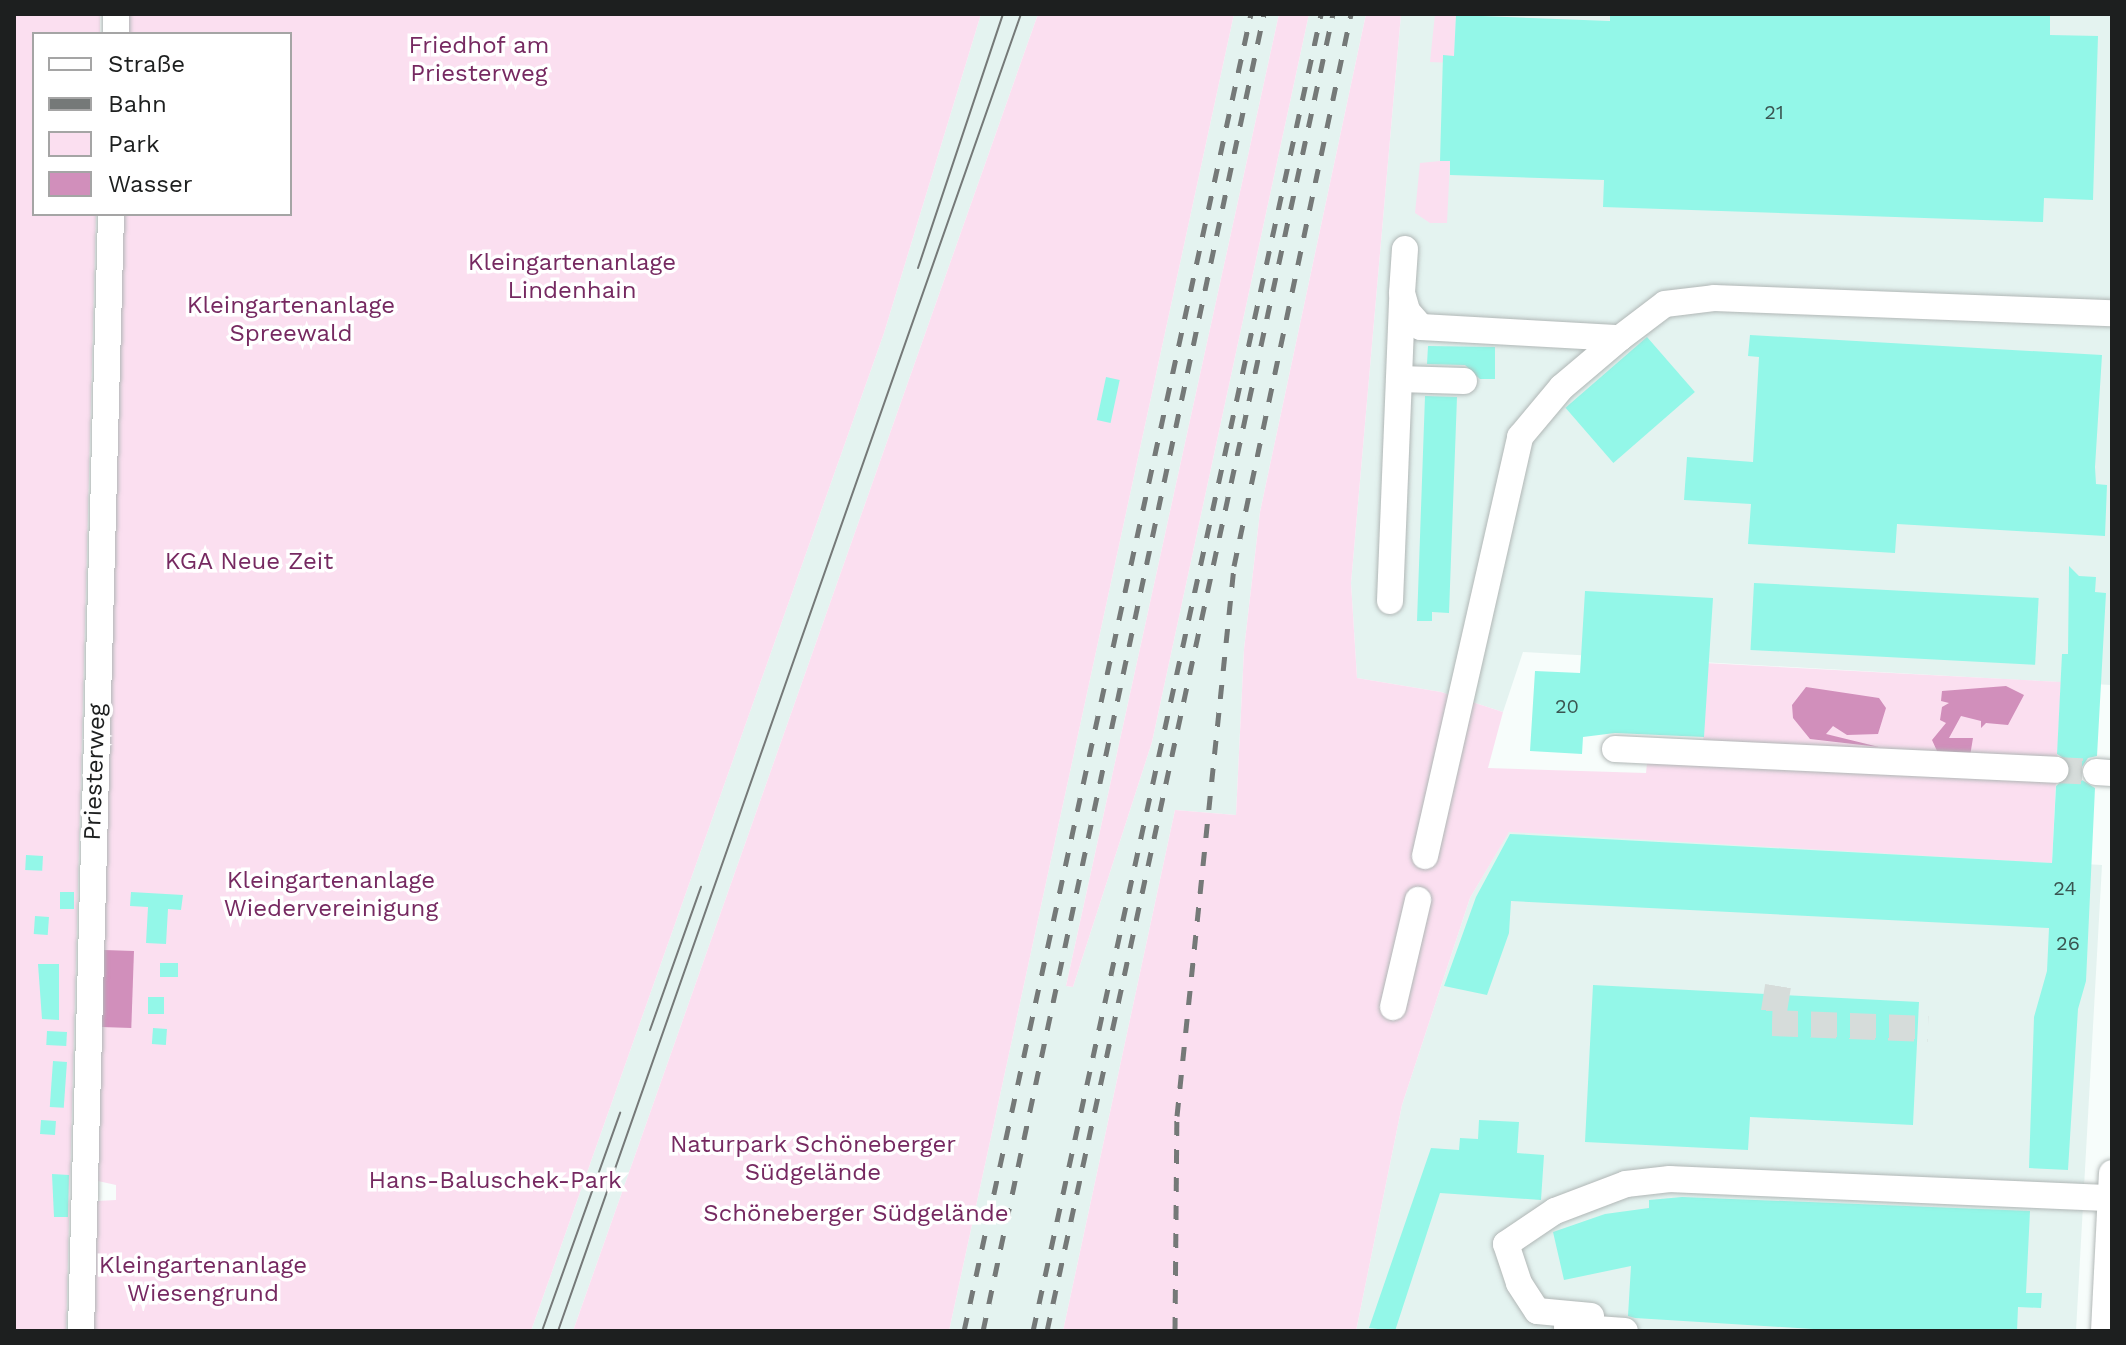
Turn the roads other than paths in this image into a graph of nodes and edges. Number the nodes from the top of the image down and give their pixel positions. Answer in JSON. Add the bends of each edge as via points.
{"nodes":[{"id":1,"x":111,"y":216,"type":"edge"},
{"id":2,"x":1405,"y":249,"type":"dead end"},
{"id":3,"x":1402,"y":293,"type":"junction"},
{"id":4,"x":2112,"y":313,"type":"edge"},
{"id":5,"x":1620,"y":338,"type":"junction"},
{"id":6,"x":1399,"y":379,"type":"junction"},
{"id":7,"x":1464,"y":381,"type":"dead end"},
{"id":8,"x":1390,"y":601,"type":"dead end"},
{"id":9,"x":1615,"y":749,"type":"dead end"},
{"id":10,"x":2056,"y":770,"type":"tunnel mouth"},
{"id":11,"x":1425,"y":856,"type":"dead end"},
{"id":12,"x":1418,"y":900,"type":"dead end"},
{"id":13,"x":1393,"y":1007,"type":"dead end"},
{"id":14,"x":2111,"y":1185,"type":"edge"},
{"id":15,"x":1537,"y":1311,"type":"junction"},
{"id":16,"x":2107,"y":1315,"type":"edge"},
{"id":17,"x":1591,"y":1316,"type":"dead end"},
{"id":18,"x":81,"y":1331,"type":"edge"},
{"id":19,"x":1625,"y":1331,"type":"edge"}],
"edges":[{"from":1,"to":18,"type":"street","name":"Priesterweg"},
{"from":2,"to":3,"type":"street"},
{"from":3,"to":5,"type":"street","via":[[1407,311],[1421,327]]},
{"from":3,"to":6,"type":"street"},
{"from":4,"to":5,"type":"street","via":[[1714,298],[1665,304]]},
{"from":5,"to":11,"type":"street","via":[[1562,387],[1520,437]]},
{"from":6,"to":7,"type":"street"},
{"from":6,"to":8,"type":"street"},
{"from":9,"to":10,"type":"street"},
{"from":12,"to":13,"type":"street"},
{"from":14,"to":15,"type":"street","via":[[1670,1179],[1626,1184],[1555,1211],[1506,1244],[1519,1283]]},
{"from":14,"to":16,"type":"street"},
{"from":15,"to":17,"type":"street"},
{"from":15,"to":19,"type":"street","via":[[1558,1327]]}]}
